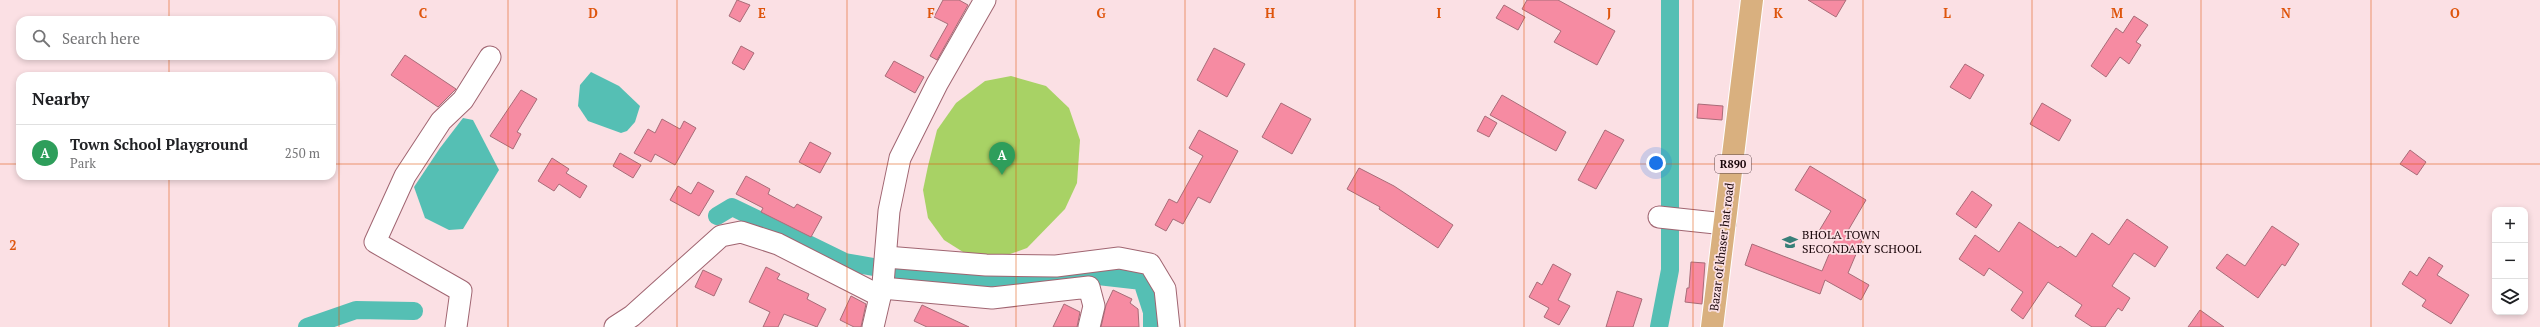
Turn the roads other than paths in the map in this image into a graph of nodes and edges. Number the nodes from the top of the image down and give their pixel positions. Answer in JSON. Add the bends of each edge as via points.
{"nodes":[{"id":1,"x":985,"y":0,"type":"edge"},
{"id":2,"x":1752,"y":0,"type":"edge"},
{"id":3,"x":490,"y":56,"type":"dead end"},
{"id":4,"x":1660,"y":217,"type":"dead end"},
{"id":5,"x":1715,"y":223,"type":"junction"},
{"id":6,"x":886,"y":254,"type":"junction"},
{"id":7,"x":882,"y":289,"type":"junction"},
{"id":8,"x":456,"y":327,"type":"edge"},
{"id":9,"x":615,"y":327,"type":"edge"},
{"id":10,"x":873,"y":327,"type":"edge"},
{"id":11,"x":1089,"y":327,"type":"edge"},
{"id":12,"x":1170,"y":327,"type":"edge"},
{"id":13,"x":1712,"y":327,"type":"edge"}],
"edges":[{"from":1,"to":6,"type":"street","via":[[937,84],[900,158],[889,211]]},
{"from":2,"to":5,"type":"main road","name":"Bazar of khaser hat road","number":"R890"},
{"from":3,"to":8,"type":"street","via":[[463,100],[441,121],[405,176],[375,242],[461,291]]},
{"from":4,"to":5,"type":"street"},
{"from":5,"to":13,"type":"main road","name":"Bazar of khaser hat road","number":"R890"},
{"from":6,"to":7,"type":"street"},
{"from":6,"to":12,"type":"street","via":[[986,265],[1048,266],[1119,258],[1150,264],[1165,289]]},
{"from":7,"to":9,"type":"street","via":[[778,244],[741,232],[721,236],[632,316]]},
{"from":7,"to":10,"type":"street"},
{"from":7,"to":11,"type":"street","via":[[992,298],[1089,287],[1094,306]]}]}
